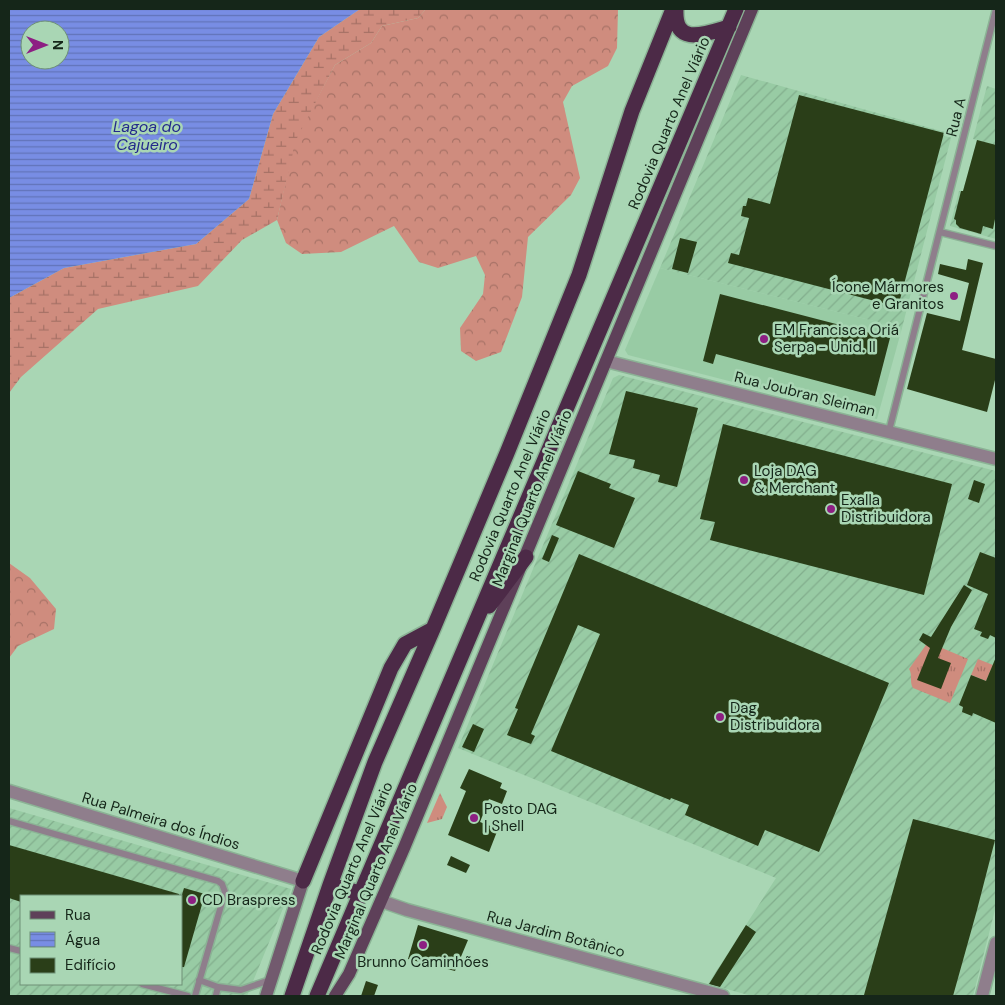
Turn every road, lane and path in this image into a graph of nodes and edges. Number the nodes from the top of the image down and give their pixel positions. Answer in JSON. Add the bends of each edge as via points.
{"nodes":[{"id":1,"x":675,"y":9,"type":"edge"},
{"id":2,"x":736,"y":9,"type":"edge"},
{"id":3,"x":752,"y":9,"type":"edge"},
{"id":4,"x":996,"y":9,"type":"edge"},
{"id":5,"x":729,"y":27,"type":"junction"},
{"id":6,"x":940,"y":232,"type":"junction"},
{"id":7,"x":996,"y":246,"type":"edge"},
{"id":8,"x":606,"y":361,"type":"junction"},
{"id":9,"x":889,"y":431,"type":"junction"},
{"id":10,"x":996,"y":459,"type":"edge"},
{"id":11,"x":526,"y":557,"type":"junction"},
{"id":12,"x":433,"y":629,"type":"junction"},
{"id":13,"x":472,"y":629,"type":"junction"},
{"id":14,"x":9,"y":792,"type":"edge"},
{"id":15,"x":9,"y":821,"type":"edge"},
{"id":16,"x":304,"y":881,"type":"junction"},
{"id":17,"x":330,"y":885,"type":"junction"},
{"id":18,"x":360,"y":893,"type":"junction"},
{"id":19,"x":381,"y":900,"type":"junction"},
{"id":20,"x":996,"y":943,"type":"edge"},
{"id":21,"x":199,"y":980,"type":"junction"},
{"id":22,"x":271,"y":980,"type":"junction"},
{"id":23,"x":146,"y":985,"type":"edge"},
{"id":24,"x":218,"y":987,"type":"junction"},
{"id":25,"x":240,"y":993,"type":"edge"},
{"id":26,"x":216,"y":995,"type":"edge"},
{"id":27,"x":188,"y":996,"type":"edge"},
{"id":28,"x":195,"y":996,"type":"edge"},
{"id":29,"x":266,"y":996,"type":"edge"},
{"id":30,"x":292,"y":996,"type":"edge"},
{"id":31,"x":317,"y":996,"type":"edge"},
{"id":32,"x":335,"y":996,"type":"edge"},
{"id":33,"x":724,"y":996,"type":"edge"},
{"id":34,"x":982,"y":996,"type":"edge"}],
"edges":[{"from":1,"to":5,"type":"highway","via":[[679,30],[683,33],[701,34]]},
{"from":1,"to":12,"type":"highway","name":"Rodovia Quarto Anel Viário","via":[[632,112],[579,276]]},
{"from":2,"to":5,"type":"highway","name":"Rodovia Quarto Anel Viário"},
{"from":3,"to":8,"type":"main road","name":"Marginal Quarto Anel Viário"},
{"from":4,"to":6,"type":"lane","name":"Rua A"},
{"from":5,"to":13,"type":"highway","name":"Rodovia Quarto Anel Viário"},
{"from":6,"to":7,"type":"lane"},
{"from":6,"to":9,"type":"lane","name":"Rua A"},
{"from":8,"to":9,"type":"street","name":"Rua Joubran Sleiman"},
{"from":8,"to":11,"type":"main road","name":"Marginal Quarto Anel Viário"},
{"from":9,"to":10,"type":"street","name":"Rua Joubran Sleiman"},
{"from":11,"to":13,"type":"highway"},
{"from":11,"to":19,"type":"main road","name":"Marginal Quarto Anel Viário"},
{"from":12,"to":16,"type":"highway","via":[[405,644],[390,668]]},
{"from":12,"to":17,"type":"highway","name":"Rodovia Quarto Anel Viário","via":[[375,762]]},
{"from":13,"to":18,"type":"highway","name":"Rodovia Quarto Anel Viário"},
{"from":14,"to":16,"type":"street","name":"Rua Palmeira dos Índios"},
{"from":15,"to":21,"type":"lane","via":[[222,884],[226,892]]},
{"from":16,"to":22,"type":"street"},
{"from":17,"to":18,"type":"highway"},
{"from":17,"to":30,"type":"highway","name":"Rodovia Quarto Anel Viário"},
{"from":18,"to":31,"type":"highway","name":"Rodovia Quarto Anel Viário"},
{"from":19,"to":32,"type":"main road","name":"Marginal Quarto Anel Viário","via":[[349,974]]},
{"from":19,"to":33,"type":"street","name":"Rua Jardim Botânico","via":[[407,910]]},
{"from":20,"to":34,"type":"street"},
{"from":21,"to":24,"type":"lane"},
{"from":21,"to":28,"type":"lane"},
{"from":22,"to":25,"type":"lane"},
{"from":22,"to":29,"type":"street"},
{"from":23,"to":27,"type":"lane"},
{"from":24,"to":25,"type":"lane"},
{"from":24,"to":26,"type":"lane"}]}
